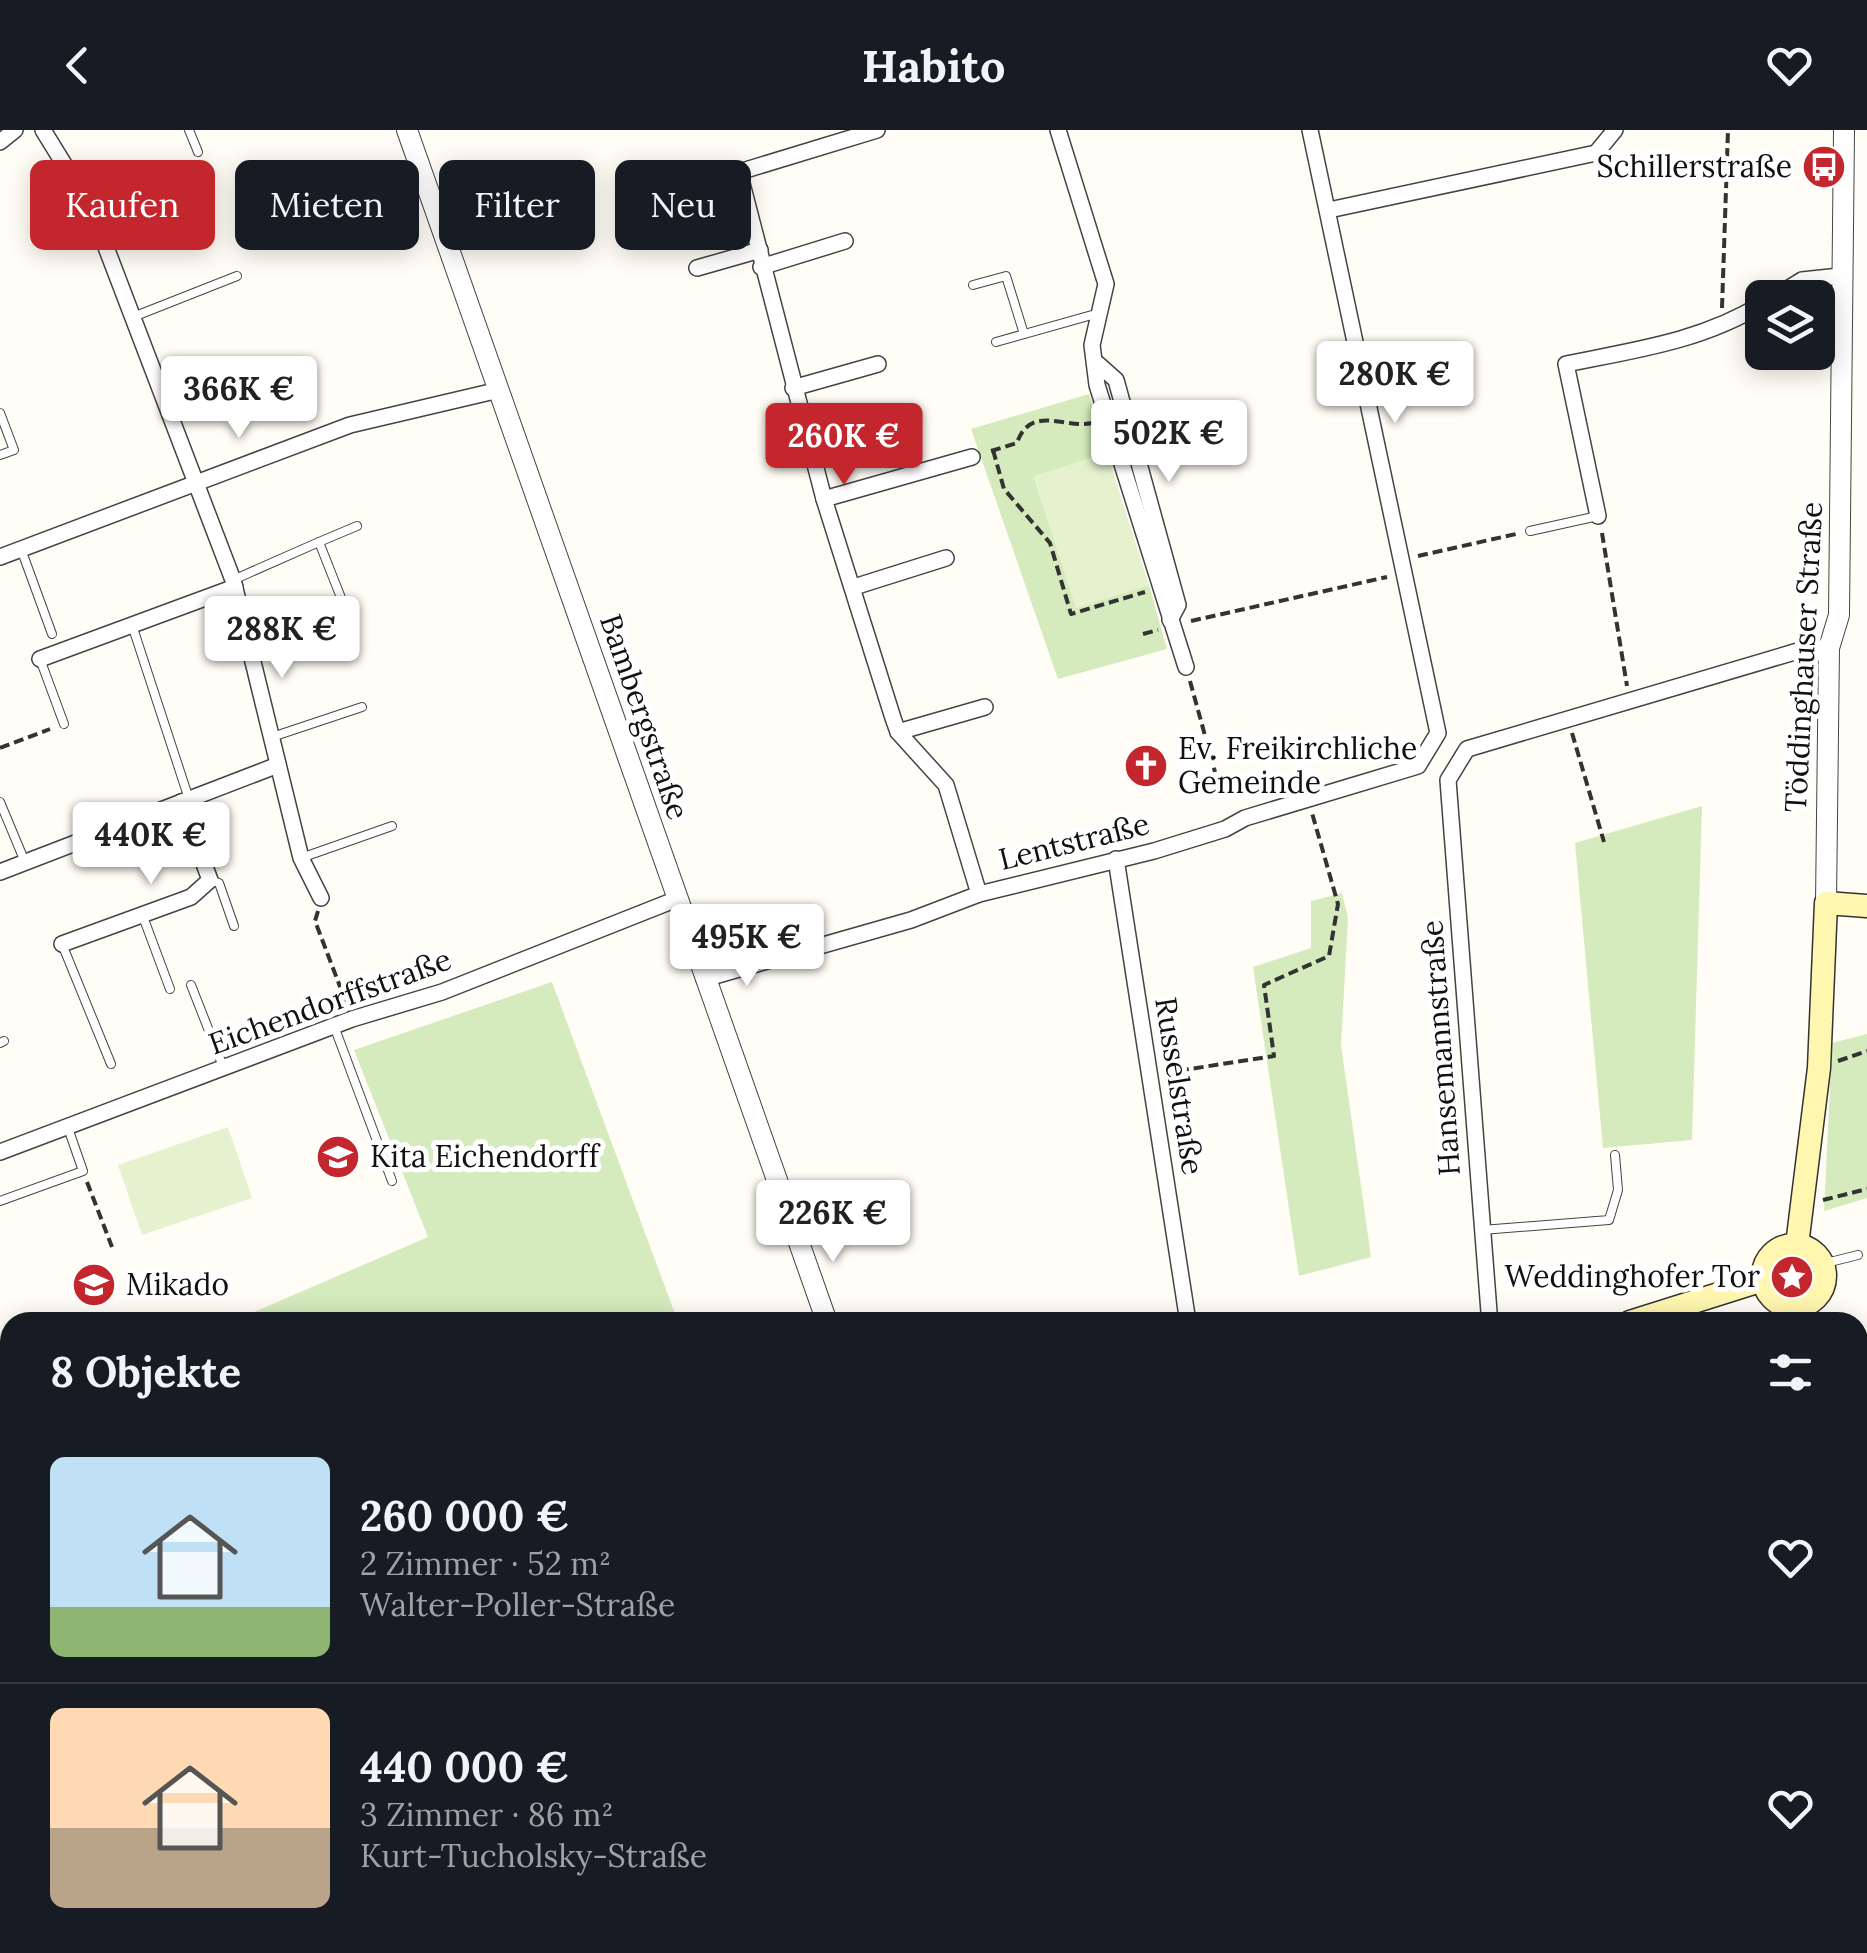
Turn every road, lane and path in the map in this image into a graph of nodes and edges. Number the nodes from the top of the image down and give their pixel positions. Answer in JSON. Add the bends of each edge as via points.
{"nodes":[{"id":1,"x":15,"y":130,"type":"edge"},
{"id":2,"x":43,"y":130,"type":"edge"},
{"id":3,"x":189,"y":130,"type":"edge"},
{"id":4,"x":407,"y":130,"type":"edge"},
{"id":5,"x":878,"y":130,"type":"edge"},
{"id":6,"x":1058,"y":130,"type":"edge"},
{"id":7,"x":1310,"y":130,"type":"edge"},
{"id":8,"x":1615,"y":130,"type":"edge"},
{"id":9,"x":1728,"y":130,"type":"edge"},
{"id":10,"x":1844,"y":130,"type":"edge"},
{"id":11,"x":0,"y":142,"type":"edge"},
{"id":12,"x":198,"y":152,"type":"dead end"},
{"id":13,"x":751,"y":168,"type":"edge"},
{"id":14,"x":1329,"y":210,"type":"junction"},
{"id":15,"x":751,"y":223,"type":"edge"},
{"id":16,"x":845,"y":241,"type":"dead end"},
{"id":17,"x":760,"y":258,"type":"junction"},
{"id":18,"x":697,"y":268,"type":"dead end"},
{"id":19,"x":237,"y":276,"type":"dead end"},
{"id":20,"x":1840,"y":276,"type":"junction"},
{"id":21,"x":1802,"y":280,"type":"edge"},
{"id":22,"x":973,"y":285,"type":"dead end"},
{"id":23,"x":1099,"y":313,"type":"junction"},
{"id":24,"x":1745,"y":315,"type":"edge"},
{"id":25,"x":133,"y":317,"type":"junction"},
{"id":26,"x":1724,"y":328,"type":"junction"},
{"id":27,"x":1024,"y":334,"type":"junction"},
{"id":28,"x":996,"y":342,"type":"dead end"},
{"id":29,"x":878,"y":364,"type":"dead end"},
{"id":30,"x":1098,"y":364,"type":"junction"},
{"id":31,"x":793,"y":388,"type":"junction"},
{"id":32,"x":498,"y":390,"type":"junction"},
{"id":33,"x":0,"y":413,"type":"edge"},
{"id":34,"x":1106,"y":419,"type":"junction"},
{"id":35,"x":993,"y":450,"type":"junction"},
{"id":36,"x":0,"y":455,"type":"edge"},
{"id":37,"x":972,"y":457,"type":"joint"},
{"id":38,"x":198,"y":482,"type":"junction"},
{"id":39,"x":824,"y":499,"type":"junction"},
{"id":40,"x":1598,"y":516,"type":"junction"},
{"id":41,"x":358,"y":526,"type":"dead end"},
{"id":42,"x":1530,"y":531,"type":"joint"},
{"id":43,"x":318,"y":542,"type":"junction"},
{"id":44,"x":21,"y":549,"type":"junction"},
{"id":45,"x":0,"y":557,"type":"edge"},
{"id":46,"x":946,"y":558,"type":"dead end"},
{"id":47,"x":1400,"y":567,"type":"junction"},
{"id":48,"x":234,"y":583,"type":"junction"},
{"id":49,"x":854,"y":587,"type":"junction"},
{"id":50,"x":1159,"y":588,"type":"junction"},
{"id":51,"x":349,"y":618,"type":"dead end"},
{"id":52,"x":1171,"y":623,"type":"junction"},
{"id":53,"x":132,"y":626,"type":"junction"},
{"id":54,"x":52,"y":634,"type":"dead end"},
{"id":55,"x":1828,"y":648,"type":"junction"},
{"id":56,"x":40,"y":659,"type":"joint"},
{"id":57,"x":1186,"y":667,"type":"joint"},
{"id":58,"x":1628,"y":701,"type":"junction"},
{"id":59,"x":362,"y":707,"type":"dead end"},
{"id":60,"x":985,"y":708,"type":"dead end"},
{"id":61,"x":1568,"y":719,"type":"junction"},
{"id":62,"x":64,"y":724,"type":"joint"},
{"id":63,"x":898,"y":732,"type":"junction"},
{"id":64,"x":272,"y":737,"type":"junction"},
{"id":65,"x":0,"y":748,"type":"edge"},
{"id":66,"x":278,"y":766,"type":"junction"},
{"id":67,"x":1215,"y":772,"type":"dead end"},
{"id":68,"x":1308,"y":799,"type":"junction"},
{"id":69,"x":185,"y":800,"type":"junction"},
{"id":70,"x":0,"y":802,"type":"edge"},
{"id":71,"x":392,"y":826,"type":"dead end"},
{"id":72,"x":1604,"y":842,"type":"dead end"},
{"id":73,"x":301,"y":858,"type":"junction"},
{"id":74,"x":1116,"y":858,"type":"junction"},
{"id":75,"x":25,"y":862,"type":"junction"},
{"id":76,"x":0,"y":872,"type":"edge"},
{"id":77,"x":210,"y":880,"type":"junction"},
{"id":78,"x":979,"y":894,"type":"junction"},
{"id":79,"x":321,"y":898,"type":"joint"},
{"id":80,"x":677,"y":899,"type":"junction"},
{"id":81,"x":1826,"y":903,"type":"junction"},
{"id":82,"x":1867,"y":906,"type":"edge"},
{"id":83,"x":142,"y":914,"type":"junction"},
{"id":84,"x":234,"y":926,"type":"dead end"},
{"id":85,"x":62,"y":944,"type":"joint"},
{"id":86,"x":704,"y":979,"type":"junction"},
{"id":87,"x":192,"y":985,"type":"dead end"},
{"id":88,"x":170,"y":988,"type":"dead end"},
{"id":89,"x":352,"y":1019,"type":"junction"},
{"id":90,"x":334,"y":1026,"type":"junction"},
{"id":91,"x":1867,"y":1051,"type":"edge"},
{"id":92,"x":112,"y":1064,"type":"dead end"},
{"id":93,"x":1820,"y":1068,"type":"junction"},
{"id":94,"x":224,"y":1069,"type":"junction"},
{"id":95,"x":1150,"y":1075,"type":"junction"},
{"id":96,"x":68,"y":1128,"type":"junction"},
{"id":97,"x":0,"y":1152,"type":"edge"},
{"id":98,"x":1616,"y":1155,"type":"dead end"},
{"id":99,"x":84,"y":1171,"type":"junction"},
{"id":100,"x":392,"y":1181,"type":"dead end"},
{"id":101,"x":1867,"y":1189,"type":"edge"},
{"id":102,"x":1803,"y":1200,"type":"junction"},
{"id":103,"x":0,"y":1201,"type":"edge"},
{"id":104,"x":1482,"y":1230,"type":"junction"},
{"id":105,"x":1797,"y":1245,"type":"junction"},
{"id":106,"x":112,"y":1248,"type":"dead end"},
{"id":107,"x":1858,"y":1255,"type":"dead end"},
{"id":108,"x":1822,"y":1264,"type":"junction"},
{"id":109,"x":1763,"y":1280,"type":"junction"},
{"id":110,"x":823,"y":1312,"type":"edge"},
{"id":111,"x":1186,"y":1312,"type":"edge"},
{"id":112,"x":1489,"y":1312,"type":"dead end"},
{"id":113,"x":1662,"y":1312,"type":"edge"},
{"id":114,"x":1793,"y":1312,"type":"edge"},
{"id":115,"x":1801,"y":1312,"type":"edge"}],
"edges":[{"from":1,"to":11,"type":"street"},
{"from":2,"to":25,"type":"street","via":[[91,208]]},
{"from":3,"to":12,"type":"lane"},
{"from":4,"to":32,"type":"street","name":"Bambergstraße"},
{"from":5,"to":13,"type":"street"},
{"from":6,"to":23,"type":"street","via":[[1106,284]]},
{"from":7,"to":14,"type":"street"},
{"from":8,"to":14,"type":"street","via":[[1596,153]]},
{"from":9,"to":26,"type":"path"},
{"from":10,"to":20,"type":"street","name":"Töddinghauser Straße"},
{"from":14,"to":47,"type":"street"},
{"from":15,"to":17,"type":"street"},
{"from":16,"to":17,"type":"street"},
{"from":17,"to":18,"type":"street"},
{"from":17,"to":31,"type":"street"},
{"from":19,"to":25,"type":"lane"},
{"from":20,"to":21,"type":"street"},
{"from":20,"to":55,"type":"street","name":"Töddinghauser Straße","via":[[1839,615]]},
{"from":22,"to":27,"type":"lane","via":[[1006,276]]},
{"from":23,"to":27,"type":"lane"},
{"from":23,"to":30,"type":"street","via":[[1092,344]]},
{"from":24,"to":26,"type":"street"},
{"from":25,"to":38,"type":"street"},
{"from":26,"to":40,"type":"street","via":[[1566,364]]},
{"from":27,"to":28,"type":"lane"},
{"from":29,"to":31,"type":"street"},
{"from":30,"to":34,"type":"street"},
{"from":30,"to":52,"type":"street","via":[[1116,380],[1178,605]]},
{"from":31,"to":39,"type":"street"},
{"from":32,"to":38,"type":"street","via":[[350,425]]},
{"from":32,"to":80,"type":"street","name":"Bambergstraße"},
{"from":33,"to":36,"type":"lane","via":[[14,450]]},
{"from":34,"to":35,"type":"path","via":[[1081,426],[1074,420],[1038,421],[1017,444]]},
{"from":34,"to":50,"type":"street"},
{"from":35,"to":37,"type":"path"},
{"from":35,"to":50,"type":"path","via":[[1004,489],[1050,542],[1071,614]]},
{"from":37,"to":39,"type":"street"},
{"from":38,"to":44,"type":"street"},
{"from":38,"to":48,"type":"street"},
{"from":39,"to":49,"type":"street"},
{"from":40,"to":42,"type":"lane"},
{"from":40,"to":58,"type":"path"},
{"from":41,"to":43,"type":"lane"},
{"from":42,"to":47,"type":"path"},
{"from":43,"to":48,"type":"lane"},
{"from":43,"to":51,"type":"lane"},
{"from":44,"to":45,"type":"street"},
{"from":44,"to":54,"type":"lane"},
{"from":46,"to":49,"type":"street"},
{"from":47,"to":52,"type":"path"},
{"from":47,"to":68,"type":"street","name":"Lentstraße","via":[[1438,732],[1418,766]]},
{"from":48,"to":53,"type":"street"},
{"from":48,"to":64,"type":"street"},
{"from":49,"to":63,"type":"street"},
{"from":50,"to":52,"type":"street"},
{"from":52,"to":57,"type":"street"},
{"from":53,"to":56,"type":"street"},
{"from":53,"to":69,"type":"lane"},
{"from":55,"to":58,"type":"street","via":[[1808,648]]},
{"from":55,"to":81,"type":"street","name":"Töddinghauser Straße"},
{"from":56,"to":62,"type":"lane"},
{"from":57,"to":67,"type":"path"},
{"from":58,"to":61,"type":"street"},
{"from":59,"to":64,"type":"lane"},
{"from":60,"to":63,"type":"street"},
{"from":61,"to":72,"type":"path"},
{"from":61,"to":104,"type":"street","name":"Hansemannstraße","via":[[1467,748],[1448,780]]},
{"from":62,"to":65,"type":"path"},
{"from":63,"to":78,"type":"street","via":[[946,785]]},
{"from":64,"to":66,"type":"street"},
{"from":66,"to":69,"type":"street"},
{"from":66,"to":73,"type":"street"},
{"from":68,"to":74,"type":"street","name":"Lentstraße"},
{"from":68,"to":95,"type":"path","via":[[1338,904],[1329,956],[1264,985],[1274,1056]]},
{"from":69,"to":75,"type":"street"},
{"from":69,"to":77,"type":"street"},
{"from":70,"to":75,"type":"lane"},
{"from":71,"to":73,"type":"lane"},
{"from":73,"to":79,"type":"street"},
{"from":74,"to":78,"type":"street","name":"Lentstraße"},
{"from":74,"to":95,"type":"street","name":"Russelstraße"},
{"from":75,"to":76,"type":"street"},
{"from":77,"to":83,"type":"street","via":[[191,897]]},
{"from":77,"to":84,"type":"lane","via":[[218,883]]},
{"from":78,"to":86,"type":"street","name":"Lentstraße"},
{"from":79,"to":89,"type":"path","via":[[315,920]]},
{"from":80,"to":86,"type":"street","name":"Bambergstraße"},
{"from":80,"to":89,"type":"street","name":"Eichendorffstraße","via":[[442,992]]},
{"from":81,"to":82,"type":"main road"},
{"from":81,"to":93,"type":"main road","name":"Töddinghauser Straße"},
{"from":83,"to":85,"type":"street"},
{"from":83,"to":88,"type":"lane"},
{"from":85,"to":92,"type":"lane"},
{"from":86,"to":110,"type":"street","name":"Bambergstraße"},
{"from":87,"to":94,"type":"lane"},
{"from":89,"to":90,"type":"street","name":"Eichendorffstraße"},
{"from":90,"to":94,"type":"street","name":"Eichendorffstraße"},
{"from":90,"to":100,"type":"lane"},
{"from":91,"to":93,"type":"path"},
{"from":93,"to":102,"type":"main road","name":"Töddinghauser Straße"},
{"from":94,"to":96,"type":"street","name":"Eichendorffstraße"},
{"from":95,"to":111,"type":"street","name":"Russelstraße"},
{"from":96,"to":97,"type":"street","name":"Eichendorffstraße"},
{"from":96,"to":99,"type":"lane"},
{"from":98,"to":104,"type":"lane","via":[[1618,1190],[1609,1220]]},
{"from":99,"to":103,"type":"lane"},
{"from":99,"to":106,"type":"path"},
{"from":101,"to":102,"type":"path"},
{"from":102,"to":105,"type":"main road","name":"Töddinghauser Straße"},
{"from":104,"to":112,"type":"street","name":"Hansemannstraße"},
{"from":105,"to":108,"type":"main road"},
{"from":105,"to":109,"type":"main road","via":[[1769,1258]]},
{"from":107,"to":108,"type":"lane"},
{"from":108,"to":115,"type":"main road","via":[[1821,1292]]},
{"from":109,"to":113,"type":"main road"},
{"from":109,"to":114,"type":"main road","via":[[1775,1301]]}]}
